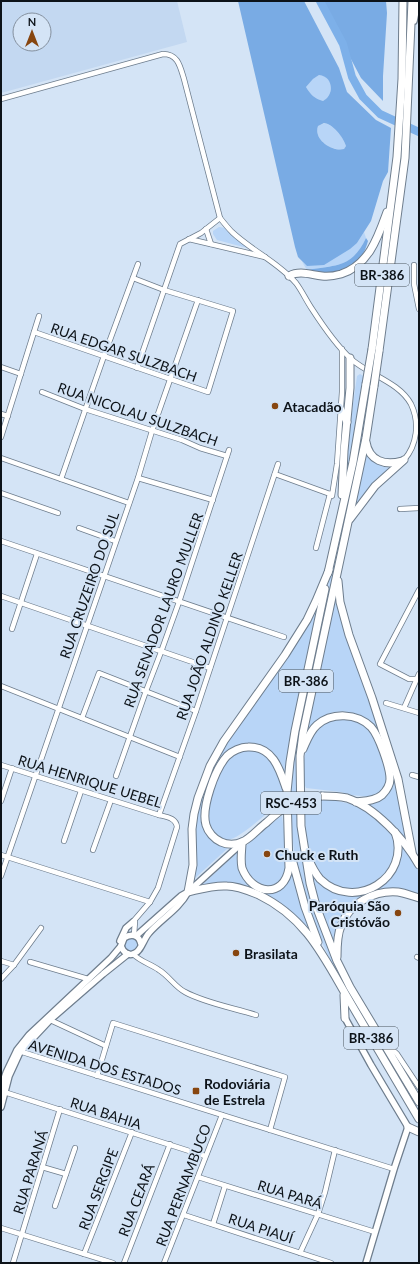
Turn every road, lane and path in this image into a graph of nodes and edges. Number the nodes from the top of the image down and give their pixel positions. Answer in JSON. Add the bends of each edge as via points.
{"nodes":[{"id":1,"x":403,"y":1,"type":"edge"},
{"id":2,"x":412,"y":1,"type":"edge"},
{"id":3,"x":418,"y":1,"type":"edge"},
{"id":4,"x":411,"y":33,"type":"junction"},
{"id":5,"x":406,"y":79,"type":"junction"},
{"id":6,"x":1,"y":99,"type":"edge"},
{"id":7,"x":391,"y":200,"type":"junction"},
{"id":8,"x":220,"y":218,"type":"junction"},
{"id":9,"x":206,"y":229,"type":"junction"},
{"id":10,"x":189,"y":239,"type":"junction"},
{"id":11,"x":211,"y":244,"type":"junction"},
{"id":12,"x":266,"y":258,"type":"junction"},
{"id":13,"x":138,"y":264,"type":"dead end"},
{"id":14,"x":414,"y":265,"type":"dead end"},
{"id":15,"x":287,"y":273,"type":"junction"},
{"id":16,"x":133,"y":278,"type":"junction"},
{"id":17,"x":164,"y":290,"type":"junction"},
{"id":18,"x":198,"y":300,"type":"junction"},
{"id":19,"x":419,"y":307,"type":"edge"},
{"id":20,"x":39,"y":316,"type":"dead end"},
{"id":21,"x":34,"y":332,"type":"junction"},
{"id":22,"x":342,"y":349,"type":"junction"},
{"id":23,"x":375,"y":350,"type":"junction"},
{"id":24,"x":104,"y":356,"type":"junction"},
{"id":25,"x":350,"y":358,"type":"junction"},
{"id":26,"x":1,"y":367,"type":"edge"},
{"id":27,"x":137,"y":368,"type":"junction"},
{"id":28,"x":21,"y":374,"type":"junction"},
{"id":29,"x":170,"y":379,"type":"junction"},
{"id":30,"x":42,"y":392,"type":"dead end"},
{"id":31,"x":340,"y":408,"type":"junction"},
{"id":32,"x":85,"y":409,"type":"junction"},
{"id":33,"x":1,"y":414,"type":"edge"},
{"id":34,"x":8,"y":416,"type":"junction"},
{"id":35,"x":347,"y":422,"type":"junction"},
{"id":36,"x":152,"y":431,"type":"junction"},
{"id":37,"x":1,"y":437,"type":"edge"},
{"id":38,"x":366,"y":438,"type":"junction"},
{"id":39,"x":229,"y":450,"type":"dead end"},
{"id":40,"x":226,"y":456,"type":"junction"},
{"id":41,"x":1,"y":458,"type":"edge"},
{"id":42,"x":404,"y":460,"type":"junction"},
{"id":43,"x":278,"y":464,"type":"dead end"},
{"id":44,"x":275,"y":474,"type":"junction"},
{"id":45,"x":138,"y":478,"type":"junction"},
{"id":46,"x":61,"y":479,"type":"junction"},
{"id":47,"x":1,"y":493,"type":"edge"},
{"id":48,"x":330,"y":494,"type":"junction"},
{"id":49,"x":213,"y":500,"type":"junction"},
{"id":50,"x":129,"y":503,"type":"junction"},
{"id":51,"x":419,"y":508,"type":"edge"},
{"id":52,"x":400,"y":509,"type":"dead end"},
{"id":53,"x":341,"y":512,"type":"junction"},
{"id":54,"x":58,"y":513,"type":"dead end"},
{"id":55,"x":348,"y":523,"type":"junction"},
{"id":56,"x":79,"y":528,"type":"dead end"},
{"id":57,"x":1,"y":541,"type":"edge"},
{"id":58,"x":115,"y":541,"type":"junction"},
{"id":59,"x":316,"y":548,"type":"dead end"},
{"id":60,"x":37,"y":554,"type":"junction"},
{"id":61,"x":329,"y":570,"type":"junction"},
{"id":62,"x":338,"y":570,"type":"junction"},
{"id":63,"x":104,"y":576,"type":"junction"},
{"id":64,"x":419,"y":590,"type":"edge"},
{"id":65,"x":1,"y":596,"type":"edge"},
{"id":66,"x":20,"y":602,"type":"junction"},
{"id":67,"x":179,"y":602,"type":"junction"},
{"id":68,"x":227,"y":618,"type":"junction"},
{"id":69,"x":87,"y":625,"type":"junction"},
{"id":70,"x":12,"y":629,"type":"dead end"},
{"id":71,"x":284,"y":637,"type":"dead end"},
{"id":72,"x":161,"y":652,"type":"junction"},
{"id":73,"x":210,"y":668,"type":"junction"},
{"id":74,"x":418,"y":677,"type":"edge"},
{"id":75,"x":1,"y":686,"type":"edge"},
{"id":76,"x":146,"y":691,"type":"junction"},
{"id":77,"x":386,"y":703,"type":"dead end"},
{"id":78,"x":59,"y":708,"type":"junction"},
{"id":79,"x":404,"y":708,"type":"junction"},
{"id":80,"x":196,"y":711,"type":"junction"},
{"id":81,"x":419,"y":713,"type":"edge"},
{"id":82,"x":82,"y":718,"type":"junction"},
{"id":83,"x":130,"y":736,"type":"junction"},
{"id":84,"x":300,"y":756,"type":"junction"},
{"id":85,"x":180,"y":757,"type":"junction"},
{"id":86,"x":1,"y":765,"type":"edge"},
{"id":87,"x":12,"y":768,"type":"junction"},
{"id":88,"x":412,"y":775,"type":"dead end"},
{"id":89,"x":36,"y":776,"type":"junction"},
{"id":90,"x":116,"y":776,"type":"dead end"},
{"id":91,"x":419,"y":778,"type":"edge"},
{"id":92,"x":82,"y":791,"type":"junction"},
{"id":93,"x":287,"y":792,"type":"junction"},
{"id":94,"x":111,"y":800,"type":"junction"},
{"id":95,"x":1,"y":801,"type":"edge"},
{"id":96,"x":356,"y":802,"type":"junction"},
{"id":97,"x":159,"y":815,"type":"junction"},
{"id":98,"x":395,"y":832,"type":"junction"},
{"id":99,"x":64,"y":841,"type":"dead end"},
{"id":100,"x":242,"y":842,"type":"junction"},
{"id":101,"x":304,"y":849,"type":"junction"},
{"id":102,"x":93,"y":850,"type":"dead end"},
{"id":103,"x":290,"y":851,"type":"junction"},
{"id":104,"x":412,"y":852,"type":"junction"},
{"id":105,"x":1,"y":855,"type":"edge"},
{"id":106,"x":8,"y":857,"type":"junction"},
{"id":107,"x":419,"y":865,"type":"edge"},
{"id":108,"x":1,"y":876,"type":"edge"},
{"id":109,"x":188,"y":892,"type":"junction"},
{"id":110,"x":419,"y":898,"type":"edge"},
{"id":111,"x":150,"y":902,"type":"junction"},
{"id":112,"x":134,"y":921,"type":"junction"},
{"id":113,"x":41,"y":928,"type":"dead end"},
{"id":114,"x":135,"y":936,"type":"junction"},
{"id":115,"x":124,"y":938,"type":"junction"},
{"id":116,"x":141,"y":944,"type":"junction"},
{"id":117,"x":121,"y":946,"type":"junction"},
{"id":118,"x":115,"y":952,"type":"junction"},
{"id":119,"x":130,"y":954,"type":"junction"},
{"id":120,"x":324,"y":957,"type":"junction"},
{"id":121,"x":1,"y":961,"type":"edge"},
{"id":122,"x":338,"y":961,"type":"junction"},
{"id":123,"x":30,"y":962,"type":"dead end"},
{"id":124,"x":14,"y":965,"type":"junction"},
{"id":125,"x":1,"y":979,"type":"edge"},
{"id":126,"x":88,"y":979,"type":"junction"},
{"id":127,"x":343,"y":991,"type":"junction"},
{"id":128,"x":256,"y":1015,"type":"dead end"},
{"id":129,"x":345,"y":1018,"type":"joint"},
{"id":130,"x":48,"y":1019,"type":"junction"},
{"id":131,"x":384,"y":1043,"type":"junction"},
{"id":132,"x":106,"y":1046,"type":"junction"},
{"id":133,"x":19,"y":1051,"type":"junction"},
{"id":134,"x":97,"y":1076,"type":"junction"},
{"id":135,"x":419,"y":1087,"type":"edge"},
{"id":136,"x":2,"y":1090,"type":"edge"},
{"id":137,"x":419,"y":1102,"type":"edge"},
{"id":138,"x":1,"y":1107,"type":"edge"},
{"id":139,"x":60,"y":1110,"type":"junction"},
{"id":140,"x":222,"y":1115,"type":"junction"},
{"id":141,"x":419,"y":1119,"type":"edge"},
{"id":142,"x":408,"y":1127,"type":"junction"},
{"id":143,"x":270,"y":1130,"type":"junction"},
{"id":144,"x":132,"y":1132,"type":"junction"},
{"id":145,"x":419,"y":1132,"type":"edge"},
{"id":146,"x":170,"y":1144,"type":"junction"},
{"id":147,"x":75,"y":1148,"type":"dead end"},
{"id":148,"x":335,"y":1150,"type":"junction"},
{"id":149,"x":205,"y":1156,"type":"junction"},
{"id":150,"x":42,"y":1167,"type":"junction"},
{"id":151,"x":394,"y":1169,"type":"junction"},
{"id":152,"x":66,"y":1174,"type":"junction"},
{"id":153,"x":198,"y":1177,"type":"junction"},
{"id":154,"x":225,"y":1186,"type":"junction"},
{"id":155,"x":55,"y":1206,"type":"dead end"},
{"id":156,"x":318,"y":1214,"type":"junction"},
{"id":157,"x":184,"y":1215,"type":"junction"},
{"id":158,"x":212,"y":1224,"type":"junction"},
{"id":159,"x":1,"y":1228,"type":"edge"},
{"id":160,"x":375,"y":1232,"type":"junction"},
{"id":161,"x":22,"y":1235,"type":"junction"},
{"id":162,"x":300,"y":1253,"type":"junction"},
{"id":163,"x":84,"y":1254,"type":"junction"},
{"id":164,"x":13,"y":1263,"type":"edge"},
{"id":165,"x":113,"y":1263,"type":"edge"},
{"id":166,"x":124,"y":1263,"type":"edge"},
{"id":167,"x":164,"y":1263,"type":"edge"},
{"id":168,"x":331,"y":1263,"type":"edge"},
{"id":169,"x":366,"y":1263,"type":"edge"}],
"edges":[{"from":1,"to":5,"type":"highway","number":"BR-386"},
{"from":2,"to":4,"type":"highway","number":"BR-386"},
{"from":3,"to":4,"type":"main road"},
{"from":4,"to":5,"type":"highway","number":"BR-386"},
{"from":5,"to":7,"type":"highway","number":"BR-386"},
{"from":5,"to":23,"type":"highway","number":"BR-386","via":[[405,158]]},
{"from":6,"to":8,"type":"street","via":[[163,54],[174,57],[179,61]]},
{"from":7,"to":15,"type":"highway","via":[[376,240],[364,260],[355,267],[329,277],[302,272]]},
{"from":7,"to":23,"type":"highway","number":"BR-386"},
{"from":8,"to":9,"type":"street"},
{"from":8,"to":12,"type":"street","via":[[232,232]]},
{"from":9,"to":10,"type":"street"},
{"from":9,"to":11,"type":"street"},
{"from":10,"to":11,"type":"street"},
{"from":10,"to":17,"type":"street","via":[[180,244]]},
{"from":11,"to":12,"type":"street"},
{"from":12,"to":15,"type":"street"},
{"from":13,"to":16,"type":"street"},
{"from":14,"to":19,"type":"street","via":[[414,284]]},
{"from":15,"to":22,"type":"street"},
{"from":16,"to":17,"type":"street"},
{"from":16,"to":24,"type":"street"},
{"from":17,"to":18,"type":"street"},
{"from":17,"to":27,"type":"street"},
{"from":18,"to":29,"type":"street","name":"RUA CRUZEIRO DO SUL"},
{"from":18,"to":29,"type":"street","name":"RUA EDGAR SULZBACH","via":[[233,311],[208,392]]},
{"from":20,"to":21,"type":"street"},
{"from":21,"to":24,"type":"street","name":"RUA EDGAR SULZBACH"},
{"from":21,"to":28,"type":"street"},
{"from":22,"to":25,"type":"street"},
{"from":22,"to":31,"type":"street"},
{"from":23,"to":38,"type":"highway","number":"BR-386","bridge":true,"via":[[374,386]]},
{"from":23,"to":53,"type":"highway","number":"BR-386","bridge":true},
{"from":24,"to":27,"type":"street","name":"RUA EDGAR SULZBACH"},
{"from":24,"to":32,"type":"street"},
{"from":25,"to":35,"type":"highway"},
{"from":25,"to":42,"type":"street","via":[[407,398],[416,421],[415,444]]},
{"from":26,"to":28,"type":"street"},
{"from":27,"to":29,"type":"street","name":"RUA EDGAR SULZBACH"},
{"from":28,"to":34,"type":"street"},
{"from":29,"to":36,"type":"street","name":"RUA CRUZEIRO DO SUL"},
{"from":30,"to":32,"type":"street","name":"RUA NICOLAU SULZBACH"},
{"from":31,"to":35,"type":"highway"},
{"from":31,"to":48,"type":"street","via":[[338,464],[332,496]]},
{"from":32,"to":36,"type":"street","name":"RUA NICOLAU SULZBACH"},
{"from":32,"to":46,"type":"street"},
{"from":33,"to":34,"type":"street"},
{"from":34,"to":37,"type":"street"},
{"from":35,"to":53,"type":"highway"},
{"from":36,"to":40,"type":"street","name":"RUA NICOLAU SULZBACH"},
{"from":36,"to":45,"type":"street","name":"RUA CRUZEIRO DO SUL"},
{"from":38,"to":42,"type":"highway","via":[[370,454],[377,460],[389,464]]},
{"from":38,"to":55,"type":"highway","number":"BR-386"},
{"from":39,"to":40,"type":"street","name":"RUA SENADOR LAURO MULLER"},
{"from":40,"to":49,"type":"street","name":"RUA SENADOR LAURO MULLER"},
{"from":41,"to":46,"type":"street"},
{"from":42,"to":55,"type":"highway","via":[[375,486]]},
{"from":43,"to":44,"type":"street","name":"RUA JOÃO ALDINO KELLER"},
{"from":44,"to":48,"type":"street"},
{"from":44,"to":68,"type":"street","name":"RUA JOÃO ALDINO KELLER"},
{"from":45,"to":49,"type":"street"},
{"from":45,"to":50,"type":"street","name":"RUA CRUZEIRO DO SUL"},
{"from":46,"to":50,"type":"street"},
{"from":47,"to":54,"type":"street"},
{"from":48,"to":59,"type":"street"},
{"from":49,"to":67,"type":"street","name":"RUA SENADOR LAURO MULLER"},
{"from":50,"to":58,"type":"street","name":"RUA CRUZEIRO DO SUL"},
{"from":51,"to":52,"type":"street"},
{"from":53,"to":61,"type":"highway","number":"BR-386"},
{"from":55,"to":62,"type":"highway","number":"BR-386"},
{"from":56,"to":58,"type":"street"},
{"from":57,"to":60,"type":"street"},
{"from":58,"to":63,"type":"street","name":"RUA CRUZEIRO DO SUL"},
{"from":60,"to":63,"type":"street"},
{"from":60,"to":66,"type":"street"},
{"from":61,"to":93,"type":"highway","number":"BR-386","via":[[295,731]]},
{"from":61,"to":109,"type":"highway","via":[[307,620],[214,756],[194,814],[193,859]]},
{"from":62,"to":84,"type":"highway","number":"BR-386","via":[[307,710]]},
{"from":62,"to":104,"type":"highway","via":[[340,602],[398,779]]},
{"from":63,"to":67,"type":"street"},
{"from":63,"to":69,"type":"street","name":"RUA CRUZEIRO DO SUL"},
{"from":64,"to":74,"type":"street","via":[[380,664],[408,679]]},
{"from":65,"to":66,"type":"street"},
{"from":66,"to":69,"type":"street"},
{"from":66,"to":70,"type":"street"},
{"from":67,"to":68,"type":"street"},
{"from":67,"to":72,"type":"street","name":"RUA SENADOR LAURO MULLER"},
{"from":68,"to":71,"type":"street"},
{"from":68,"to":73,"type":"street","name":"RUA JOÃO ALDINO KELLER"},
{"from":69,"to":72,"type":"street"},
{"from":69,"to":78,"type":"street","name":"RUA CRUZEIRO DO SUL"},
{"from":72,"to":73,"type":"street"},
{"from":72,"to":76,"type":"street","name":"RUA SENADOR LAURO MULLER"},
{"from":73,"to":80,"type":"street","name":"RUA JOÃO ALDINO KELLER"},
{"from":74,"to":79,"type":"street"},
{"from":75,"to":78,"type":"street"},
{"from":76,"to":80,"type":"street"},
{"from":76,"to":82,"type":"street","via":[[99,674]]},
{"from":76,"to":83,"type":"street","name":"RUA SENADOR LAURO MULLER"},
{"from":77,"to":79,"type":"street"},
{"from":78,"to":82,"type":"street"},
{"from":78,"to":89,"type":"street","name":"RUA CRUZEIRO DO SUL"},
{"from":79,"to":81,"type":"street"},
{"from":80,"to":85,"type":"street","name":"RUA JOÃO ALDINO KELLER"},
{"from":82,"to":83,"type":"street"},
{"from":83,"to":85,"type":"street"},
{"from":83,"to":90,"type":"street","name":"RUA SENADOR LAURO MULLER"},
{"from":84,"to":96,"type":"highway","via":[[312,731],[326,719],[344,716],[358,719],[372,728],[382,749],[390,779],[381,796]]},
{"from":84,"to":101,"type":"highway","number":"BR-386","via":[[301,826]]},
{"from":85,"to":97,"type":"street","name":"RUA JOÃO ALDINO KELLER"},
{"from":86,"to":87,"type":"street","name":"RUA HENRIQUE UEBEL"},
{"from":87,"to":89,"type":"street","name":"RUA HENRIQUE UEBEL"},
{"from":87,"to":95,"type":"street"},
{"from":88,"to":91,"type":"street"},
{"from":89,"to":92,"type":"street","name":"RUA HENRIQUE UEBEL"},
{"from":89,"to":106,"type":"street","name":"RUA CRUZEIRO DO SUL"},
{"from":92,"to":94,"type":"street","name":"RUA HENRIQUE UEBEL"},
{"from":92,"to":99,"type":"street"},
{"from":93,"to":100,"type":"highway","via":[[279,768],[273,758],[262,750],[240,748],[228,755],[221,763],[208,796],[205,809],[206,825],[209,833],[220,842]]},
{"from":93,"to":103,"type":"highway","number":"BR-386"},
{"from":94,"to":97,"type":"street","name":"RUA HENRIQUE UEBEL"},
{"from":94,"to":102,"type":"street"},
{"from":96,"to":98,"type":"highway","number":"RSC-453","via":[[375,814]]},
{"from":96,"to":100,"type":"highway","number":"RSC-453","bridge":true,"via":[[338,796],[322,796],[291,803]]},
{"from":97,"to":111,"type":"street","name":"RUA HENRIQUE UEBEL","via":[[173,819],[177,828],[158,888]]},
{"from":98,"to":101,"type":"highway","via":[[398,851],[391,872],[378,885],[361,892],[342,891],[326,884],[316,872]]},
{"from":98,"to":104,"type":"highway","number":"RSC-453"},
{"from":100,"to":103,"type":"highway","via":[[243,869],[253,885],[264,890],[284,882],[289,868]]},
{"from":100,"to":109,"type":"main road"},
{"from":101,"to":122,"type":"highway","number":"BR-386","via":[[316,906]]},
{"from":103,"to":120,"type":"highway","number":"BR-386","via":[[305,907]]},
{"from":104,"to":107,"type":"highway","number":"RSC-453"},
{"from":105,"to":106,"type":"street"},
{"from":106,"to":108,"type":"street","name":"RUA CRUZEIRO DO SUL"},
{"from":106,"to":111,"type":"street"},
{"from":109,"to":114,"type":"main road"},
{"from":109,"to":116,"type":"main road","via":[[183,901],[148,933]]},
{"from":109,"to":120,"type":"highway","via":[[227,886],[241,888],[268,900],[300,923]]},
{"from":110,"to":122,"type":"highway","via":[[404,893],[388,892],[357,904],[341,926],[338,936]]},
{"from":111,"to":112,"type":"street"},
{"from":112,"to":114,"type":"street"},
{"from":112,"to":115,"type":"street"},
{"from":112,"to":118,"type":"main road","via":[[123,932]]},
{"from":113,"to":124,"type":"street"},
{"from":114,"to":115,"type":"main road","via":[[129,935]]},
{"from":114,"to":116,"type":"main road"},
{"from":115,"to":117,"type":"main road"},
{"from":116,"to":119,"type":"main road","via":[[139,951]]},
{"from":117,"to":118,"type":"main road"},
{"from":117,"to":119,"type":"main road"},
{"from":118,"to":126,"type":"main road"},
{"from":119,"to":128,"type":"street","via":[[160,970],[183,992]]},
{"from":119,"to":130,"type":"main road"},
{"from":120,"to":127,"type":"highway","number":"BR-386"},
{"from":121,"to":124,"type":"street"},
{"from":122,"to":131,"type":"highway","number":"BR-386"},
{"from":123,"to":126,"type":"street"},
{"from":124,"to":125,"type":"street"},
{"from":126,"to":130,"type":"main road"},
{"from":127,"to":129,"type":"highway","via":[[346,1002]]},
{"from":127,"to":141,"type":"highway","number":"BR-386"},
{"from":129,"to":142,"type":"main road"},
{"from":130,"to":132,"type":"street"},
{"from":130,"to":133,"type":"main road"},
{"from":131,"to":135,"type":"street","via":[[397,1054]]},
{"from":131,"to":137,"type":"highway","number":"BR-386"},
{"from":132,"to":134,"type":"street"},
{"from":132,"to":143,"type":"street","via":[[113,1023],[285,1077]]},
{"from":133,"to":134,"type":"street","name":"AVENIDA DOS ESTADOS"},
{"from":133,"to":136,"type":"main road"},
{"from":134,"to":140,"type":"street","name":"AVENIDA DOS ESTADOS"},
{"from":136,"to":138,"type":"main road"},
{"from":136,"to":139,"type":"street","name":"RUA BAHIA"},
{"from":139,"to":144,"type":"street","name":"RUA BAHIA"},
{"from":139,"to":150,"type":"street","name":"RUA PARANÁ"},
{"from":140,"to":143,"type":"street","name":"AVENIDA DOS ESTADOS"},
{"from":140,"to":149,"type":"street","name":"RUA PERNAMBUCO"},
{"from":142,"to":145,"type":"highway"},
{"from":142,"to":151,"type":"main road"},
{"from":143,"to":148,"type":"street","name":"AVENIDA DOS ESTADOS"},
{"from":144,"to":146,"type":"street","name":"RUA BAHIA"},
{"from":144,"to":163,"type":"street","name":"RUA SERGIPE"},
{"from":146,"to":149,"type":"street","name":"RUA BAHIA"},
{"from":146,"to":166,"type":"street","name":"RUA CEARÁ"},
{"from":147,"to":152,"type":"street"},
{"from":148,"to":151,"type":"street","name":"AVENIDA DOS ESTADOS"},
{"from":148,"to":156,"type":"street"},
{"from":149,"to":153,"type":"street","name":"RUA PERNAMBUCO"},
{"from":150,"to":152,"type":"street"},
{"from":150,"to":161,"type":"street","name":"RUA PARANÁ"},
{"from":151,"to":160,"type":"main road"},
{"from":152,"to":155,"type":"street"},
{"from":153,"to":154,"type":"street","name":"RUA PARÁ"},
{"from":153,"to":157,"type":"street","name":"RUA PERNAMBUCO"},
{"from":154,"to":156,"type":"street","name":"RUA PARÁ"},
{"from":154,"to":158,"type":"street"},
{"from":156,"to":160,"type":"street","name":"RUA PARÁ"},
{"from":156,"to":162,"type":"street"},
{"from":157,"to":158,"type":"street","name":"RUA PIAUÍ"},
{"from":157,"to":167,"type":"street","name":"RUA PERNAMBUCO"},
{"from":158,"to":162,"type":"street","name":"RUA PIAUÍ"},
{"from":159,"to":161,"type":"street"},
{"from":160,"to":169,"type":"main road"},
{"from":161,"to":163,"type":"street"},
{"from":161,"to":164,"type":"street","name":"RUA PARANÁ"},
{"from":162,"to":168,"type":"street","name":"RUA PIAUÍ"},
{"from":163,"to":165,"type":"street"}]}
